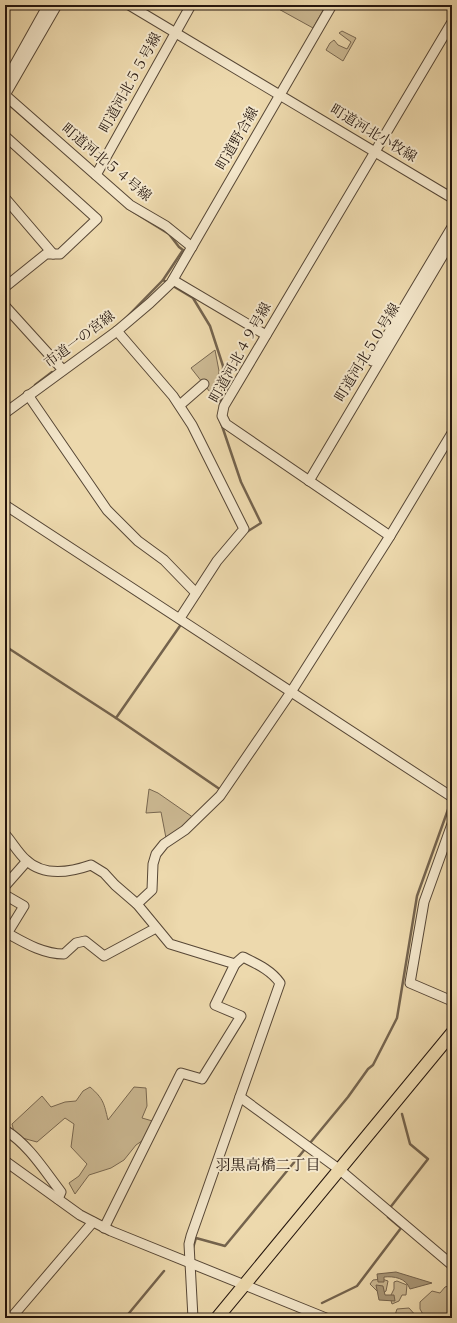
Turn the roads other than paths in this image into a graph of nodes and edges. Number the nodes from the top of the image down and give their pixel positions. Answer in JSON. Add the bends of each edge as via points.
{"nodes":[{"id":1,"x":48,"y":5,"type":"edge"},
{"id":2,"x":57,"y":5,"type":"edge"},
{"id":3,"x":129,"y":5,"type":"edge"},
{"id":4,"x":191,"y":5,"type":"edge"},
{"id":5,"x":332,"y":5,"type":"edge"},
{"id":6,"x":452,"y":22,"type":"edge"},
{"id":7,"x":176,"y":32,"type":"junction"},
{"id":8,"x":5,"y":82,"type":"edge"},
{"id":9,"x":280,"y":94,"type":"junction"},
{"id":10,"x":5,"y":95,"type":"edge"},
{"id":11,"x":5,"y":136,"type":"edge"},
{"id":12,"x":375,"y":151,"type":"junction"},
{"id":13,"x":96,"y":175,"type":"junction"},
{"id":14,"x":5,"y":198,"type":"edge"},
{"id":15,"x":452,"y":198,"type":"edge"},
{"id":16,"x":452,"y":227,"type":"edge"},
{"id":17,"x":452,"y":240,"type":"edge"},
{"id":18,"x":192,"y":247,"type":"junction"},
{"id":19,"x":53,"y":254,"type":"junction"},
{"id":20,"x":171,"y":283,"type":"junction"},
{"id":21,"x":5,"y":287,"type":"edge"},
{"id":22,"x":5,"y":306,"type":"edge"},
{"id":23,"x":117,"y":331,"type":"junction"},
{"id":24,"x":266,"y":335,"type":"junction"},
{"id":25,"x":63,"y":370,"type":"junction"},
{"id":26,"x":204,"y":384,"type":"dead end"},
{"id":27,"x":28,"y":395,"type":"junction"},
{"id":28,"x":180,"y":405,"type":"junction"},
{"id":29,"x":5,"y":413,"type":"edge"},
{"id":30,"x":452,"y":433,"type":"edge"},
{"id":31,"x":325,"y":453,"type":"junction"},
{"id":32,"x":309,"y":481,"type":"junction"},
{"id":33,"x":5,"y":505,"type":"edge"},
{"id":34,"x":390,"y":536,"type":"junction"},
{"id":35,"x":196,"y":593,"type":"junction"},
{"id":36,"x":180,"y":618,"type":"junction"},
{"id":37,"x":291,"y":692,"type":"junction"},
{"id":38,"x":452,"y":797,"type":"edge"},
{"id":39,"x":452,"y":824,"type":"edge"},
{"id":40,"x":5,"y":834,"type":"edge"},
{"id":41,"x":27,"y":861,"type":"junction"},
{"id":42,"x":5,"y":886,"type":"edge"},
{"id":43,"x":5,"y":895,"type":"edge"},
{"id":44,"x":138,"y":904,"type":"junction"},
{"id":45,"x":156,"y":928,"type":"junction"},
{"id":46,"x":6,"y":935,"type":"edge"},
{"id":47,"x":235,"y":964,"type":"junction"},
{"id":48,"x":452,"y":1001,"type":"edge"},
{"id":49,"x":452,"y":1033,"type":"edge"},
{"id":50,"x":240,"y":1098,"type":"junction"},
{"id":51,"x":5,"y":1130,"type":"edge"},
{"id":52,"x":5,"y":1161,"type":"edge"},
{"id":53,"x":340,"y":1170,"type":"junction"},
{"id":54,"x":58,"y":1199,"type":"junction"},
{"id":55,"x":93,"y":1222,"type":"junction"},
{"id":56,"x":104,"y":1228,"type":"junction"},
{"id":57,"x":190,"y":1264,"type":"junction"},
{"id":58,"x":452,"y":1265,"type":"edge"},
{"id":59,"x":244,"y":1286,"type":"junction"},
{"id":60,"x":11,"y":1318,"type":"edge"},
{"id":61,"x":193,"y":1318,"type":"edge"},
{"id":62,"x":217,"y":1318,"type":"edge"},
{"id":63,"x":326,"y":1318,"type":"edge"}],
"edges":[{"from":1,"to":8,"type":"street"},
{"from":2,"to":10,"type":"street"},
{"from":3,"to":7,"type":"street","name":"町道河北小牧線"},
{"from":4,"to":7,"type":"street","name":"町道河北５５号線"},
{"from":5,"to":9,"type":"street","name":"町道野合線"},
{"from":6,"to":12,"type":"street","name":"町道河北４９号線"},
{"from":7,"to":9,"type":"street","name":"町道河北小牧線"},
{"from":7,"to":13,"type":"street","name":"町道河北５５号線"},
{"from":9,"to":12,"type":"street","name":"町道河北小牧線"},
{"from":9,"to":18,"type":"street","name":"町道野合線"},
{"from":10,"to":13,"type":"street","name":"町道河北５４号線"},
{"from":11,"to":19,"type":"street","via":[[97,219],[60,254]]},
{"from":12,"to":15,"type":"street","name":"町道河北小牧線"},
{"from":12,"to":24,"type":"street","name":"町道河北４９号線"},
{"from":13,"to":18,"type":"street","name":"町道河北５４号線","via":[[130,205],[166,226]]},
{"from":14,"to":19,"type":"street"},
{"from":16,"to":31,"type":"street","via":[[320,450]]},
{"from":17,"to":31,"type":"street","name":"町道河北５０号線"},
{"from":18,"to":20,"type":"street","name":"町道野合線"},
{"from":19,"to":21,"type":"street","via":[[46,254]]},
{"from":20,"to":23,"type":"street","name":"市道一の宮線"},
{"from":20,"to":24,"type":"street"},
{"from":22,"to":25,"type":"street"},
{"from":23,"to":25,"type":"street","name":"市道一の宮線"},
{"from":23,"to":28,"type":"street"},
{"from":24,"to":32,"type":"street","name":"町道河北４９号線","via":[[224,406],[223,420]]},
{"from":25,"to":27,"type":"street","name":"市道一の宮線"},
{"from":26,"to":28,"type":"street"},
{"from":27,"to":29,"type":"street","name":"市道一の宮線"},
{"from":27,"to":35,"type":"street","via":[[107,510],[138,541],[164,560]]},
{"from":28,"to":35,"type":"street","via":[[244,529]]},
{"from":30,"to":34,"type":"street"},
{"from":31,"to":32,"type":"street","name":"町道河北５０号線"},
{"from":32,"to":34,"type":"street","name":"町道河北４９号線"},
{"from":33,"to":36,"type":"street"},
{"from":34,"to":37,"type":"street"},
{"from":35,"to":36,"type":"street"},
{"from":36,"to":37,"type":"street"},
{"from":37,"to":38,"type":"street"},
{"from":37,"to":44,"type":"street","via":[[220,796],[185,830],[164,844],[156,854],[152,890]]},
{"from":39,"to":48,"type":"street","via":[[424,902],[410,983]]},
{"from":40,"to":41,"type":"street"},
{"from":41,"to":42,"type":"street"},
{"from":41,"to":44,"type":"street","via":[[55,872],[79,870],[91,865],[104,873],[115,886]]},
{"from":43,"to":46,"type":"street","via":[[24,906]]},
{"from":44,"to":45,"type":"street"},
{"from":45,"to":46,"type":"street","via":[[104,956],[85,941],[76,943],[64,954],[53,954]]},
{"from":45,"to":47,"type":"street","via":[[170,944]]},
{"from":47,"to":50,"type":"street","via":[[243,957],[263,967],[280,982]]},
{"from":47,"to":56,"type":"street","via":[[215,1005],[241,1016],[202,1079],[181,1073]]},
{"from":49,"to":53,"type":"main road"},
{"from":50,"to":53,"type":"street"},
{"from":50,"to":57,"type":"street","via":[[191,1236]]},
{"from":51,"to":54,"type":"street","via":[[36,1158],[61,1192]]},
{"from":52,"to":54,"type":"street"},
{"from":53,"to":58,"type":"street"},
{"from":53,"to":59,"type":"main road"},
{"from":54,"to":55,"type":"street"},
{"from":55,"to":56,"type":"street"},
{"from":55,"to":60,"type":"street"},
{"from":56,"to":57,"type":"street"},
{"from":57,"to":59,"type":"street"},
{"from":57,"to":61,"type":"street"},
{"from":59,"to":62,"type":"main road"},
{"from":59,"to":63,"type":"street"}]}
